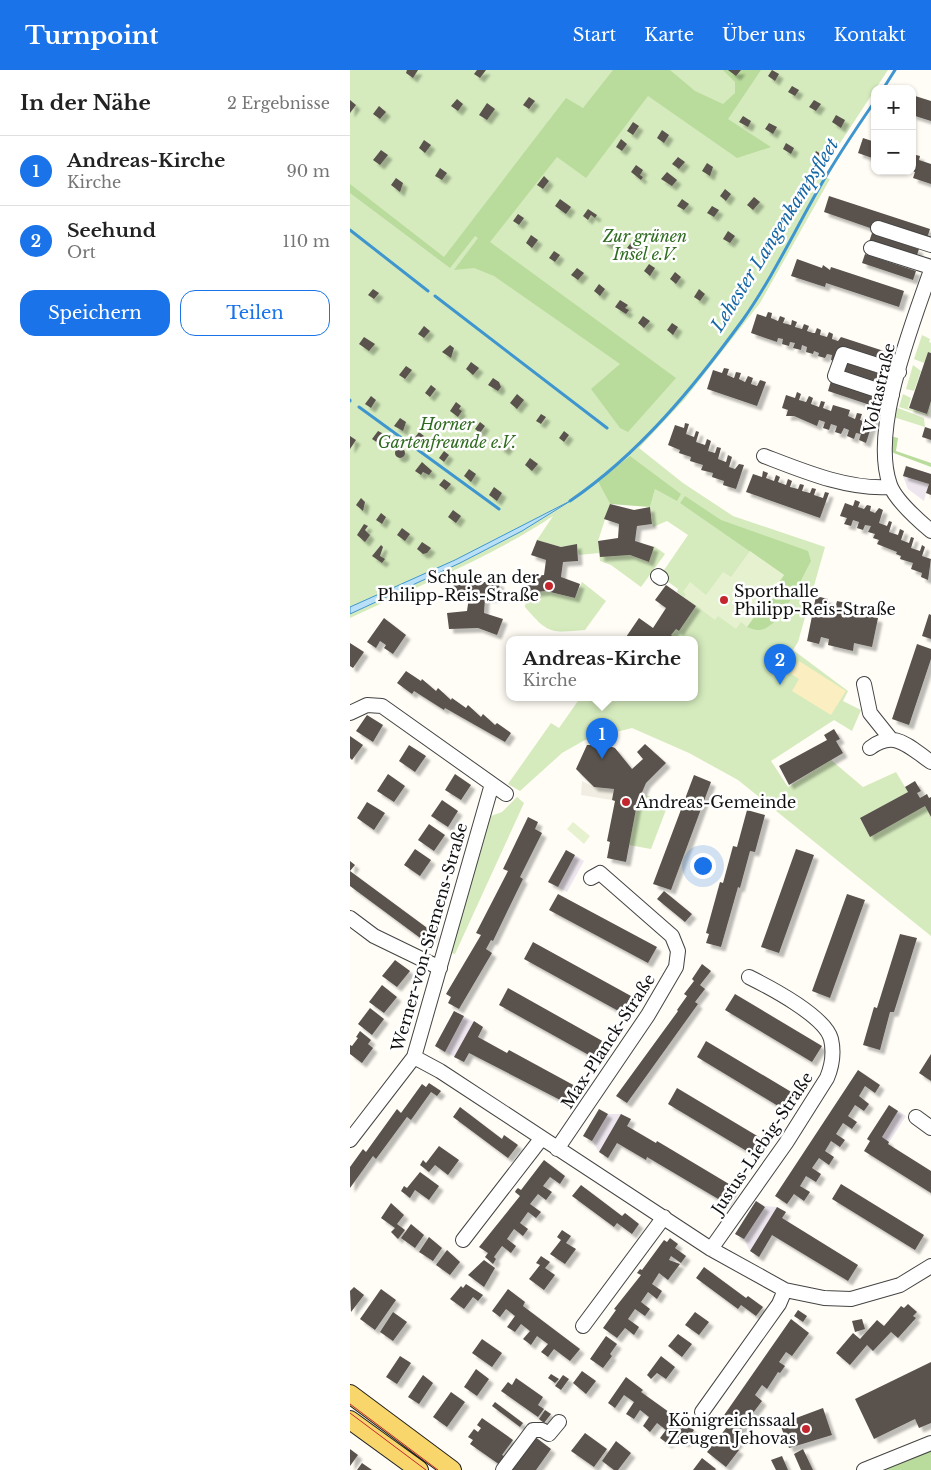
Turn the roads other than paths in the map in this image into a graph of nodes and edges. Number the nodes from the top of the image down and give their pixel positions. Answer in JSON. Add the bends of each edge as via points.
{"nodes":[{"id":1,"x":878,"y":228,"type":"dead end"},
{"id":2,"x":931,"y":245,"type":"edge"},
{"id":3,"x":871,"y":248,"type":"dead end"},
{"id":4,"x":931,"y":269,"type":"edge"},
{"id":5,"x":899,"y":372,"type":"junction"},
{"id":6,"x":892,"y":396,"type":"junction"},
{"id":7,"x":764,"y":456,"type":"dead end"},
{"id":8,"x":890,"y":487,"type":"junction"},
{"id":9,"x":931,"y":530,"type":"edge"},
{"id":10,"x":864,"y":684,"type":"dead end"},
{"id":11,"x":350,"y":713,"type":"edge"},
{"id":12,"x":890,"y":738,"type":"junction"},
{"id":13,"x":870,"y":748,"type":"dead end"},
{"id":14,"x":931,"y":762,"type":"edge"},
{"id":15,"x":492,"y":784,"type":"junction"},
{"id":16,"x":506,"y":794,"type":"dead end"},
{"id":17,"x":591,"y":878,"type":"dead end"},
{"id":18,"x":350,"y":918,"type":"edge"},
{"id":19,"x":440,"y":968,"type":"junction"},
{"id":20,"x":748,"y":977,"type":"dead end"},
{"id":21,"x":414,"y":1058,"type":"junction"},
{"id":22,"x":916,"y":1117,"type":"dead end"},
{"id":23,"x":931,"y":1128,"type":"edge"},
{"id":24,"x":541,"y":1139,"type":"junction"},
{"id":25,"x":350,"y":1140,"type":"edge"},
{"id":26,"x":557,"y":1149,"type":"junction"},
{"id":27,"x":664,"y":1217,"type":"junction"},
{"id":28,"x":462,"y":1240,"type":"dead end"},
{"id":29,"x":711,"y":1249,"type":"junction"},
{"id":30,"x":931,"y":1266,"type":"edge"},
{"id":31,"x":785,"y":1290,"type":"junction"},
{"id":32,"x":583,"y":1326,"type":"dead end"},
{"id":33,"x":350,"y":1394,"type":"edge"},
{"id":34,"x":702,"y":1412,"type":"dead end"},
{"id":35,"x":350,"y":1420,"type":"edge"},
{"id":36,"x":559,"y":1422,"type":"dead end"},
{"id":37,"x":931,"y":1443,"type":"edge"},
{"id":38,"x":419,"y":1470,"type":"edge"},
{"id":39,"x":452,"y":1470,"type":"edge"},
{"id":40,"x":504,"y":1470,"type":"edge"},
{"id":41,"x":864,"y":1470,"type":"edge"}],
"edges":[{"from":1,"to":2,"type":"street"},
{"from":3,"to":4,"type":"street"},
{"from":4,"to":5,"type":"street","name":"Voltastraße"},
{"from":5,"to":6,"type":"street","name":"Voltastraße"},
{"from":5,"to":6,"type":"street","via":[[842,354],[835,376]]},
{"from":6,"to":8,"type":"street","name":"Voltastraße","via":[[884,435]]},
{"from":7,"to":8,"type":"street","via":[[814,474],[873,488]]},
{"from":8,"to":9,"type":"street","name":"Voltastraße","via":[[913,516]]},
{"from":10,"to":12,"type":"street","via":[[870,713]]},
{"from":11,"to":15,"type":"street","via":[[367,705],[382,706]]},
{"from":12,"to":13,"type":"street"},
{"from":12,"to":14,"type":"street","via":[[902,742]]},
{"from":15,"to":16,"type":"street"},
{"from":15,"to":19,"type":"street","name":"Werner-von-Siemens-Straße"},
{"from":17,"to":26,"type":"street","name":"Max-Planck-Straße","via":[[600,872],[672,936],[678,951],[676,967],[648,1016]]},
{"from":18,"to":19,"type":"street","via":[[374,936]]},
{"from":19,"to":21,"type":"street","name":"Werner-von-Siemens-Straße"},
{"from":20,"to":29,"type":"street","name":"Justus-Liebig-Straße","via":[[796,1002],[826,1030],[831,1037],[831,1066],[827,1078],[786,1143]]},
{"from":21,"to":24,"type":"street","via":[[440,1071]]},
{"from":21,"to":25,"type":"street","name":"Werner-von-Siemens-Straße"},
{"from":22,"to":23,"type":"street"},
{"from":24,"to":26,"type":"street"},
{"from":24,"to":28,"type":"street"},
{"from":26,"to":27,"type":"street"},
{"from":27,"to":29,"type":"street"},
{"from":27,"to":32,"type":"street"},
{"from":29,"to":31,"type":"street"},
{"from":30,"to":31,"type":"street","via":[[900,1285],[857,1298],[824,1298]]},
{"from":31,"to":34,"type":"street","via":[[779,1304]]},
{"from":33,"to":39,"type":"main road"},
{"from":35,"to":38,"type":"main road"},
{"from":36,"to":40,"type":"street","via":[[549,1434],[533,1430]]},
{"from":37,"to":41,"type":"street"}]}
